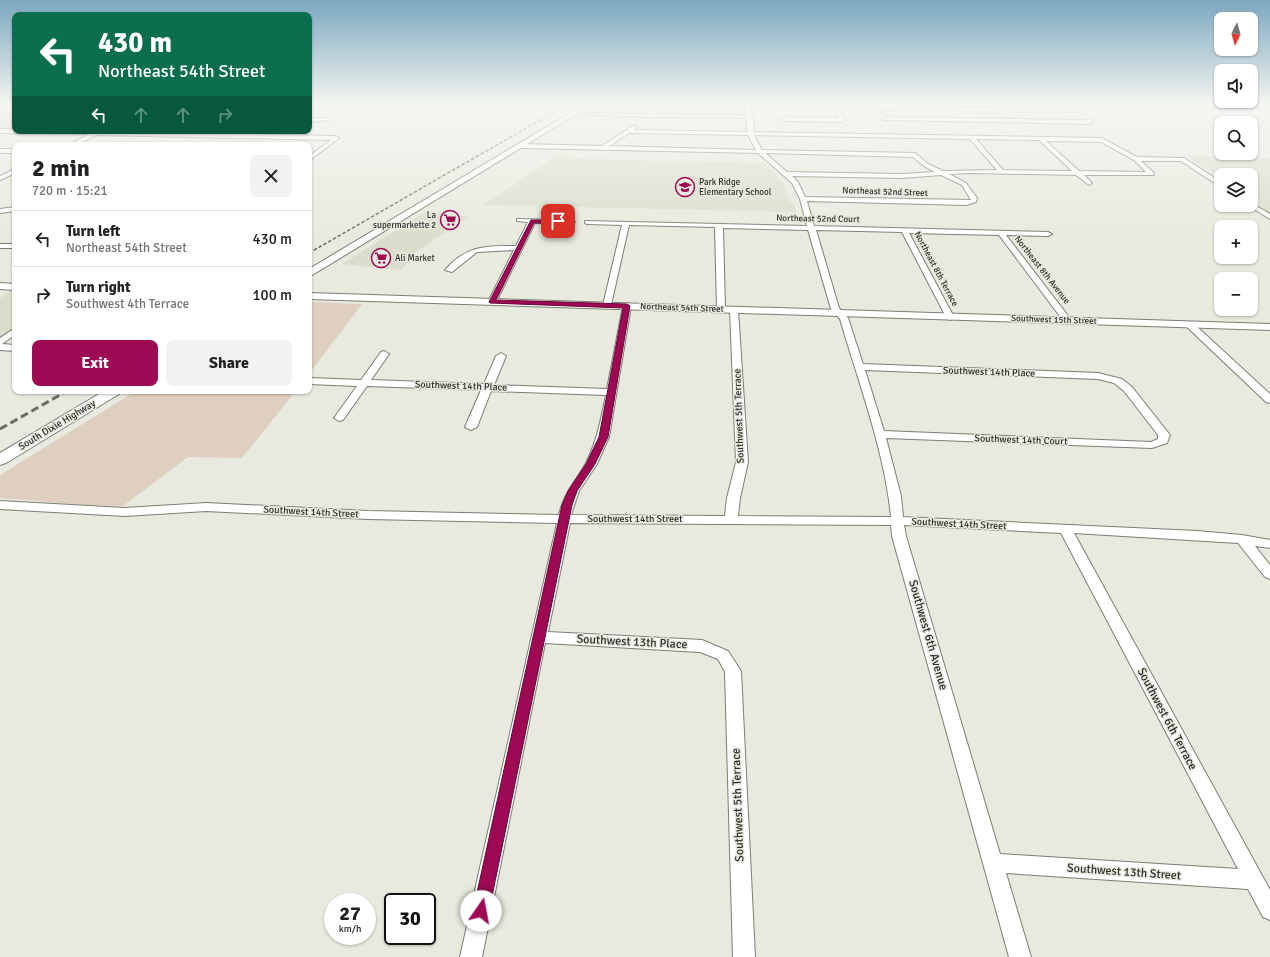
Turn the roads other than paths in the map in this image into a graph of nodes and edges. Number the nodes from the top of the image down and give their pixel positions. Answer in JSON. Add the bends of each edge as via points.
{"nodes":[{"id":1,"x":322,"y":149,"type":"edge"},
{"id":2,"x":516,"y":149,"type":"edge"},
{"id":3,"x":543,"y":149,"type":"edge"},
{"id":4,"x":554,"y":149,"type":"edge"},
{"id":5,"x":629,"y":149,"type":"edge"},
{"id":6,"x":758,"y":149,"type":"edge"},
{"id":7,"x":981,"y":149,"type":"edge"},
{"id":8,"x":1051,"y":149,"type":"edge"},
{"id":9,"x":1118,"y":149,"type":"edge"},
{"id":10,"x":0,"y":151,"type":"edge"},
{"id":11,"x":12,"y":151,"type":"edge"},
{"id":12,"x":760,"y":152,"type":"junction"},
{"id":13,"x":312,"y":157,"type":"edge"},
{"id":14,"x":1136,"y":158,"type":"junction"},
{"id":15,"x":1001,"y":171,"type":"junction"},
{"id":16,"x":12,"y":172,"type":"edge"},
{"id":17,"x":942,"y":173,"type":"junction"},
{"id":18,"x":1077,"y":173,"type":"junction"},
{"id":19,"x":787,"y":174,"type":"junction"},
{"id":20,"x":0,"y":178,"type":"edge"},
{"id":21,"x":1214,"y":180,"type":"edge"},
{"id":22,"x":1089,"y":183,"type":"dead end"},
{"id":23,"x":803,"y":199,"type":"junction"},
{"id":24,"x":1258,"y":209,"type":"edge"},
{"id":25,"x":1270,"y":217,"type":"edge"},
{"id":26,"x":519,"y":220,"type":"dead end"},
{"id":27,"x":532,"y":221,"type":"junction"},
{"id":28,"x":571,"y":222,"type":"dead end"},
{"id":29,"x":587,"y":222,"type":"dead end"},
{"id":30,"x":626,"y":223,"type":"junction"},
{"id":31,"x":719,"y":226,"type":"junction"},
{"id":32,"x":811,"y":228,"type":"junction"},
{"id":33,"x":904,"y":230,"type":"junction"},
{"id":34,"x":1000,"y":233,"type":"junction"},
{"id":35,"x":1048,"y":234,"type":"dead end"},
{"id":36,"x":0,"y":246,"type":"edge"},
{"id":37,"x":12,"y":246,"type":"edge"},
{"id":38,"x":518,"y":248,"type":"junction"},
{"id":39,"x":449,"y":270,"type":"dead end"},
{"id":40,"x":313,"y":271,"type":"edge"},
{"id":41,"x":0,"y":286,"type":"edge"},
{"id":42,"x":12,"y":286,"type":"edge"},
{"id":43,"x":312,"y":296,"type":"edge"},
{"id":44,"x":492,"y":302,"type":"junction"},
{"id":45,"x":607,"y":306,"type":"junction"},
{"id":46,"x":627,"y":306,"type":"junction"},
{"id":47,"x":721,"y":309,"type":"junction"},
{"id":48,"x":734,"y":310,"type":"junction"},
{"id":49,"x":838,"y":313,"type":"junction"},
{"id":50,"x":950,"y":317,"type":"junction"},
{"id":51,"x":1068,"y":321,"type":"junction"},
{"id":52,"x":1190,"y":324,"type":"junction"},
{"id":53,"x":1270,"y":327,"type":"edge"},
{"id":54,"x":12,"y":333,"type":"edge"},
{"id":55,"x":0,"y":342,"type":"edge"},
{"id":56,"x":0,"y":347,"type":"edge"},
{"id":57,"x":12,"y":348,"type":"edge"},
{"id":58,"x":384,"y":354,"type":"dead end"},
{"id":59,"x":501,"y":356,"type":"dead end"},
{"id":60,"x":860,"y":367,"type":"junction"},
{"id":61,"x":312,"y":381,"type":"edge"},
{"id":62,"x":364,"y":383,"type":"junction"},
{"id":63,"x":488,"y":387,"type":"junction"},
{"id":64,"x":612,"y":392,"type":"junction"},
{"id":65,"x":109,"y":394,"type":"edge"},
{"id":66,"x":1270,"y":400,"type":"edge"},
{"id":67,"x":339,"y":418,"type":"dead end"},
{"id":68,"x":471,"y":427,"type":"dead end"},
{"id":69,"x":879,"y":434,"type":"junction"},
{"id":70,"x":1162,"y":441,"type":"joint"},
{"id":71,"x":0,"y":460,"type":"edge"},
{"id":72,"x":0,"y":505,"type":"edge"},
{"id":73,"x":564,"y":519,"type":"junction"},
{"id":74,"x":732,"y":520,"type":"junction"},
{"id":75,"x":899,"y":521,"type":"junction"},
{"id":76,"x":1065,"y":528,"type":"junction"},
{"id":77,"x":1242,"y":539,"type":"junction"},
{"id":78,"x":1270,"y":544,"type":"edge"},
{"id":79,"x":1270,"y":574,"type":"edge"},
{"id":80,"x":539,"y":637,"type":"junction"},
{"id":81,"x":723,"y":655,"type":"joint"},
{"id":82,"x":993,"y":863,"type":"junction"},
{"id":83,"x":1254,"y":880,"type":"junction"},
{"id":84,"x":1270,"y":910,"type":"edge"},
{"id":85,"x":471,"y":957,"type":"edge"},
{"id":86,"x":744,"y":957,"type":"edge"},
{"id":87,"x":1020,"y":957,"type":"edge"}],
"edges":[{"from":1,"to":13,"type":"street"},
{"from":2,"to":40,"type":"main road"},
{"from":3,"to":4,"type":"street"},
{"from":5,"to":12,"type":"street"},
{"from":6,"to":12,"type":"street"},
{"from":7,"to":15,"type":"street"},
{"from":8,"to":18,"type":"street"},
{"from":9,"to":14,"type":"street"},
{"from":10,"to":11,"type":"street"},
{"from":12,"to":17,"type":"street","via":[[915,155],[926,165]]},
{"from":12,"to":19,"type":"street","name":"Southwest 6th Avenue"},
{"from":14,"to":18,"type":"street","via":[[1152,174]]},
{"from":14,"to":21,"type":"street","via":[[1182,159]]},
{"from":15,"to":17,"type":"street"},
{"from":15,"to":18,"type":"street"},
{"from":16,"to":20,"type":"street"},
{"from":17,"to":19,"type":"street","via":[[902,176]]},
{"from":17,"to":23,"type":"street","name":"Northeast 52nd Street","via":[[964,184],[974,201],[966,203]]},
{"from":18,"to":22,"type":"street"},
{"from":19,"to":23,"type":"street","name":"Southwest 6th Avenue","via":[[795,182]]},
{"from":23,"to":32,"type":"street","name":"Southwest 6th Avenue"},
{"from":24,"to":25,"type":"street"},
{"from":26,"to":27,"type":"street"},
{"from":27,"to":28,"type":"street"},
{"from":27,"to":38,"type":"street"},
{"from":29,"to":30,"type":"street","name":"Northeast 52nd Court"},
{"from":30,"to":31,"type":"street","name":"Northeast 52nd Court"},
{"from":30,"to":45,"type":"street"},
{"from":31,"to":32,"type":"street","name":"Northeast 52nd Court"},
{"from":31,"to":47,"type":"street"},
{"from":32,"to":33,"type":"street","name":"Northeast 52nd Court"},
{"from":32,"to":49,"type":"street","name":"Southwest 6th Avenue","via":[[834,308]]},
{"from":33,"to":34,"type":"street","name":"Northeast 52nd Court"},
{"from":33,"to":50,"type":"street","name":"Northeast 8th Terrace"},
{"from":34,"to":35,"type":"street","name":"Northeast 52nd Court"},
{"from":34,"to":51,"type":"street","name":"Northeast 8th Avenue"},
{"from":36,"to":37,"type":"street"},
{"from":38,"to":39,"type":"street","via":[[475,250]]},
{"from":38,"to":44,"type":"street"},
{"from":41,"to":42,"type":"street"},
{"from":43,"to":44,"type":"street","name":"Northeast 54th Street"},
{"from":44,"to":45,"type":"street","name":"Northeast 54th Street"},
{"from":45,"to":46,"type":"street","name":"Northeast 54th Street"},
{"from":46,"to":47,"type":"street","name":"Northeast 54th Street"},
{"from":46,"to":64,"type":"street"},
{"from":47,"to":48,"type":"street","name":"Northeast 54th Street"},
{"from":48,"to":49,"type":"street","name":"Northeast 54th Street"},
{"from":48,"to":74,"type":"street","name":"Southwest 5th Terrace","via":[[742,462],[740,477],[730,506]]},
{"from":49,"to":50,"type":"street","name":"Southwest 15th Street"},
{"from":49,"to":60,"type":"street","name":"Southwest 6th Avenue","via":[[844,318]]},
{"from":50,"to":51,"type":"street","name":"Southwest 15th Street"},
{"from":51,"to":52,"type":"street","name":"Southwest 15th Street"},
{"from":52,"to":53,"type":"street","name":"Southwest 15th Street"},
{"from":52,"to":66,"type":"street"},
{"from":54,"to":55,"type":"street"},
{"from":56,"to":57,"type":"street"},
{"from":58,"to":62,"type":"street"},
{"from":59,"to":63,"type":"street"},
{"from":60,"to":69,"type":"street","name":"Southwest 6th Avenue"},
{"from":60,"to":70,"type":"street","name":"Southwest 14th Place","via":[[1098,376],[1118,381],[1128,389],[1164,435]]},
{"from":61,"to":62,"type":"street","name":"Southwest 14th Place"},
{"from":62,"to":63,"type":"street","name":"Southwest 14th Place"},
{"from":62,"to":67,"type":"street"},
{"from":63,"to":64,"type":"street","name":"Southwest 14th Place"},
{"from":63,"to":68,"type":"street"},
{"from":64,"to":73,"type":"street","via":[[603,437],[591,464],[573,491]]},
{"from":65,"to":71,"type":"main road","name":"South Dixie Highway"},
{"from":69,"to":70,"type":"street","name":"Southwest 14th Court","via":[[1152,445]]},
{"from":69,"to":75,"type":"street","name":"Southwest 6th Avenue"},
{"from":72,"to":73,"type":"street","name":"Southwest 14th Street","via":[[125,512],[206,507],[368,515]]},
{"from":73,"to":74,"type":"street","name":"Southwest 14th Street"},
{"from":73,"to":80,"type":"street"},
{"from":74,"to":75,"type":"street","name":"Southwest 14th Street"},
{"from":75,"to":76,"type":"street","name":"Southwest 14th Street"},
{"from":75,"to":82,"type":"street","name":"Southwest 6th Avenue","via":[[899,536]]},
{"from":76,"to":77,"type":"street","name":"Southwest 14th Street","via":[[1197,534]]},
{"from":76,"to":83,"type":"street","name":"Southwest 6th Terrace"},
{"from":77,"to":78,"type":"street","name":"Southwest 14th Street"},
{"from":77,"to":79,"type":"street"},
{"from":80,"to":81,"type":"street","name":"Southwest 13th Place","via":[[702,646]]},
{"from":80,"to":85,"type":"street"},
{"from":81,"to":86,"type":"street","name":"Southwest 5th Terrace","via":[[733,671]]},
{"from":82,"to":83,"type":"street","name":"Southwest 13th Street"},
{"from":82,"to":87,"type":"street","name":"Southwest 6th Avenue"},
{"from":83,"to":84,"type":"street","name":"Southwest 6th Terrace"}]}
